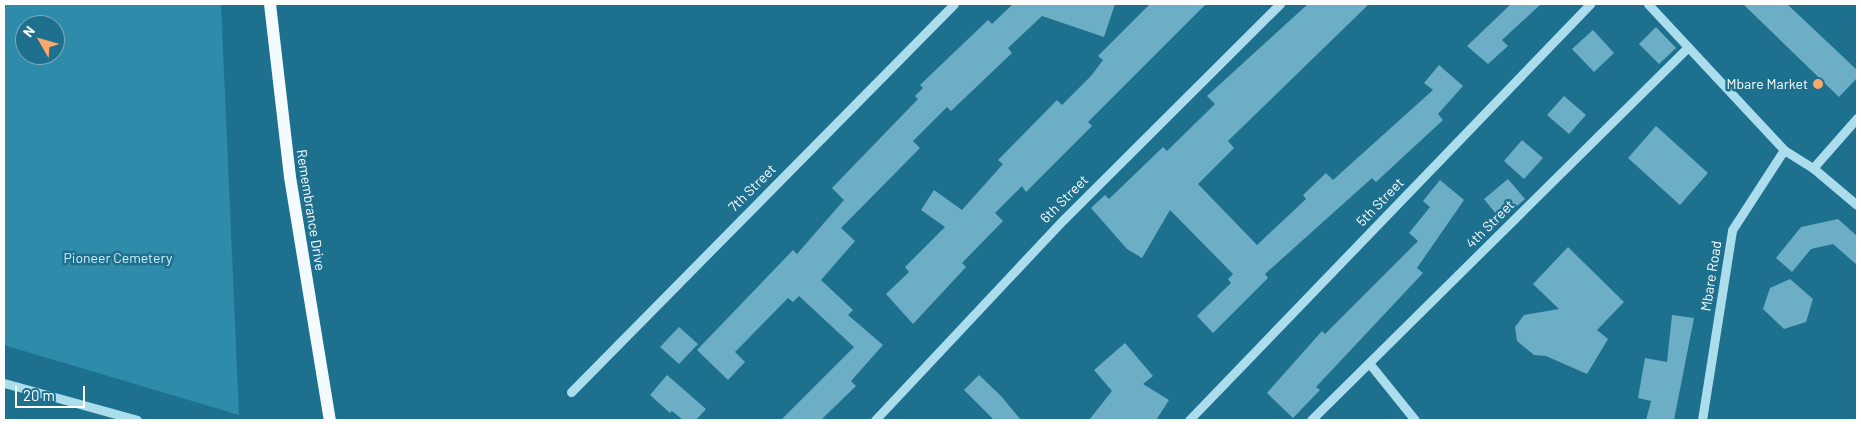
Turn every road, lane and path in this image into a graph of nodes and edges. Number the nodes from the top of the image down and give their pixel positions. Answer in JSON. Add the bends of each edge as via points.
{"nodes":[{"id":1,"x":270,"y":4,"type":"edge"},
{"id":2,"x":954,"y":4,"type":"edge"},
{"id":3,"x":1280,"y":4,"type":"edge"},
{"id":4,"x":1590,"y":4,"type":"edge"},
{"id":5,"x":1648,"y":4,"type":"edge"},
{"id":6,"x":1688,"y":47,"type":"junction"},
{"id":7,"x":1857,"y":118,"type":"edge"},
{"id":8,"x":1784,"y":150,"type":"junction"},
{"id":9,"x":1813,"y":168,"type":"junction"},
{"id":10,"x":1857,"y":205,"type":"edge"},
{"id":11,"x":1369,"y":363,"type":"junction"},
{"id":12,"x":4,"y":383,"type":"edge"},
{"id":13,"x":571,"y":392,"type":"dead end"},
{"id":14,"x":137,"y":420,"type":"edge"},
{"id":15,"x":330,"y":420,"type":"edge"},
{"id":16,"x":875,"y":420,"type":"edge"},
{"id":17,"x":1189,"y":420,"type":"edge"},
{"id":18,"x":1311,"y":420,"type":"edge"},
{"id":19,"x":1415,"y":420,"type":"edge"},
{"id":20,"x":1702,"y":420,"type":"edge"}],
"edges":[{"from":1,"to":15,"type":"main road","name":"Remembrance Drive","via":[[290,178]]},
{"from":2,"to":13,"type":"street","name":"7th Street"},
{"from":3,"to":16,"type":"street","name":"6th Street","via":[[1064,219]]},
{"from":4,"to":17,"type":"street","name":"5th Street"},
{"from":5,"to":6,"type":"street"},
{"from":6,"to":8,"type":"street"},
{"from":6,"to":11,"type":"street","name":"4th Street"},
{"from":7,"to":9,"type":"street"},
{"from":8,"to":9,"type":"street"},
{"from":8,"to":20,"type":"street","name":"Mbare Road","via":[[1732,230]]},
{"from":9,"to":10,"type":"street"},
{"from":11,"to":18,"type":"street","name":"4th Street"},
{"from":11,"to":19,"type":"street"},
{"from":12,"to":14,"type":"street"}]}
